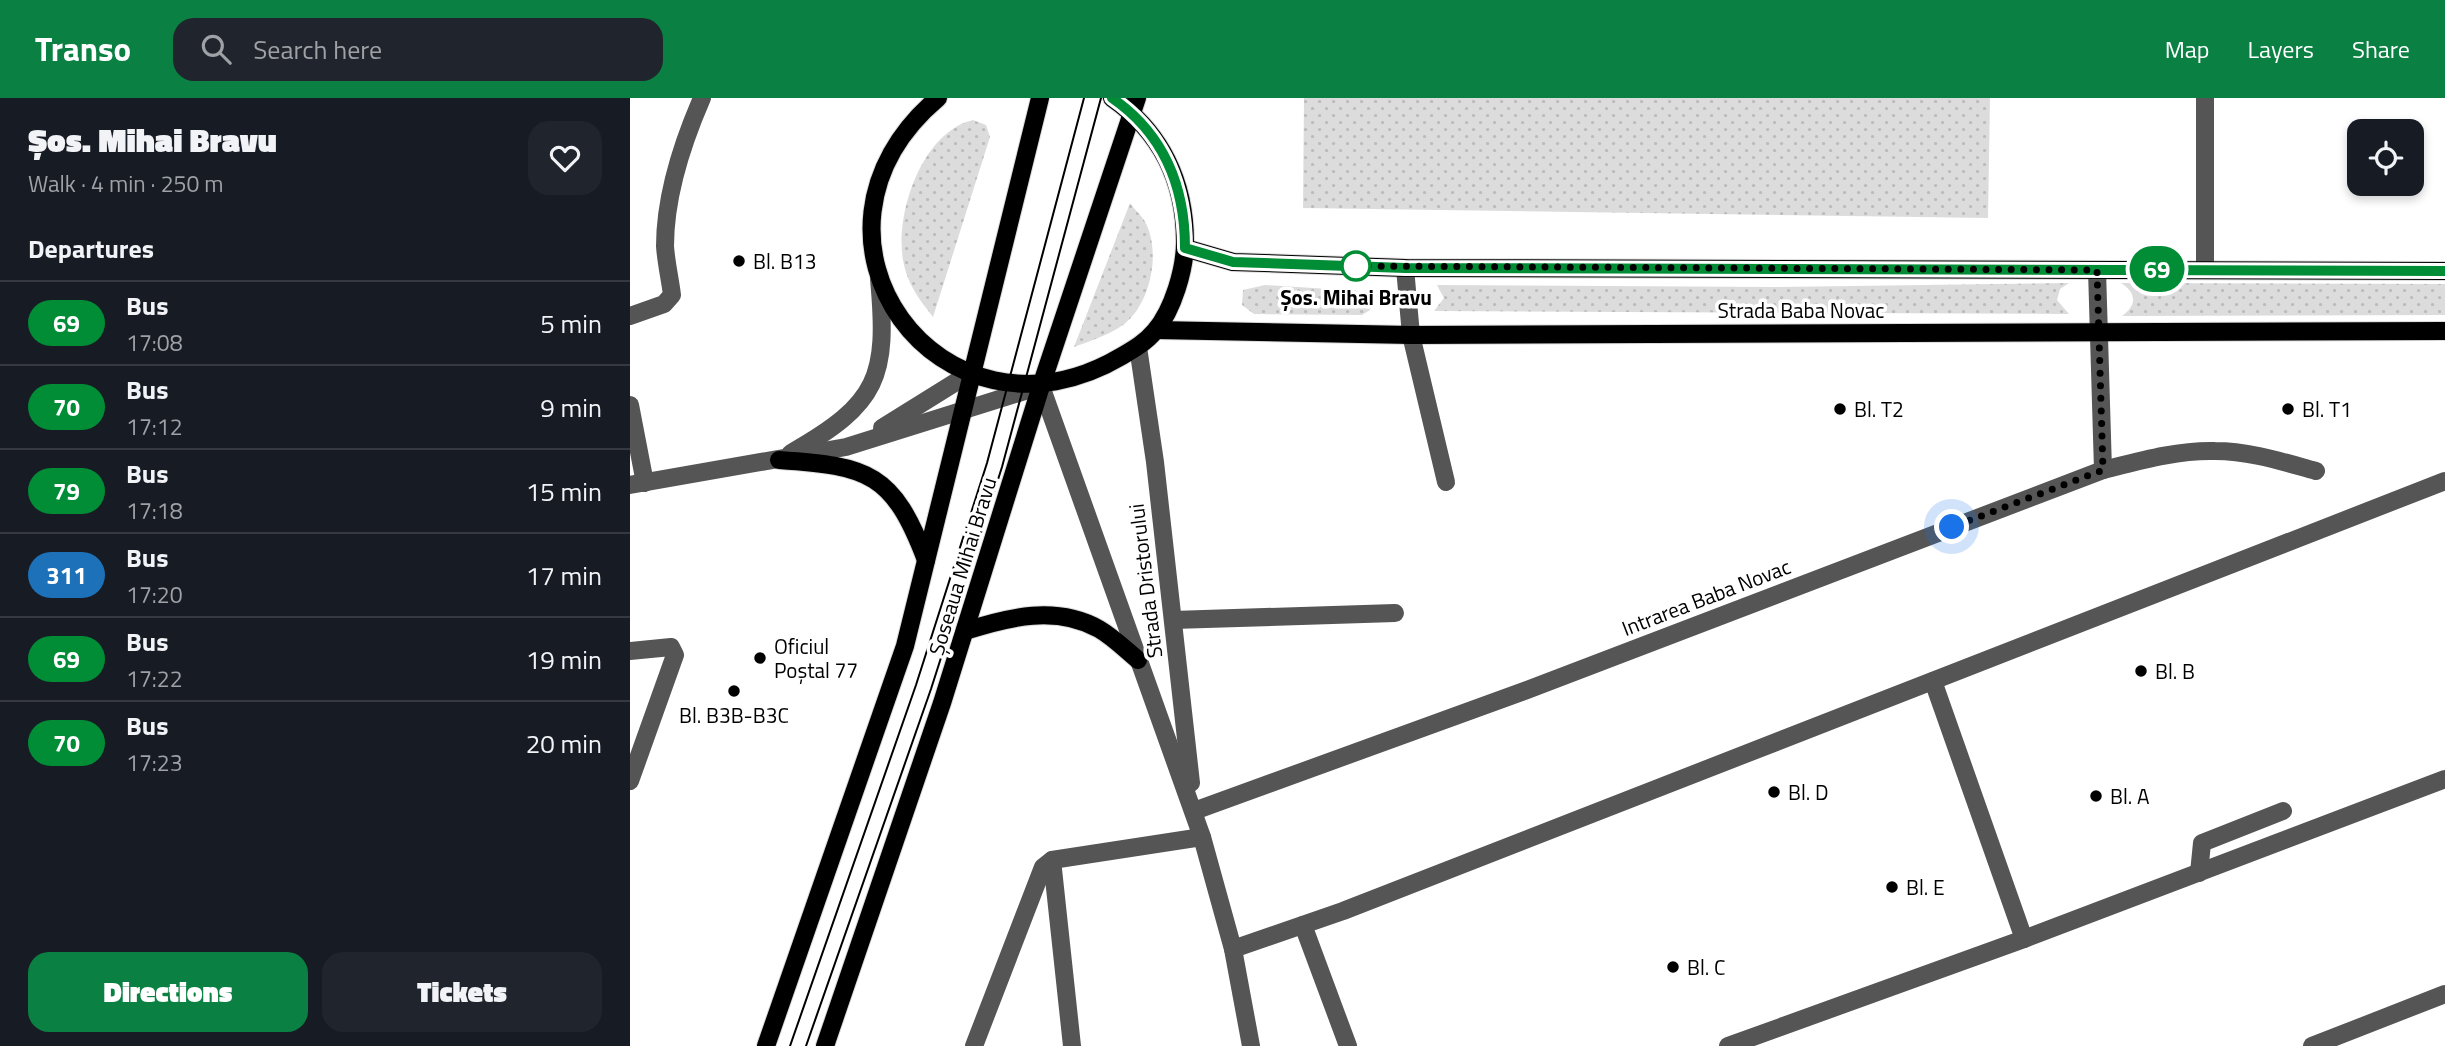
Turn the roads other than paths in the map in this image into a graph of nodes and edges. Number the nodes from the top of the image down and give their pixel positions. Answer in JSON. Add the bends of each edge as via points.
{"nodes":[{"id":1,"x":702,"y":98,"type":"edge"},
{"id":2,"x":938,"y":98,"type":"edge"},
{"id":3,"x":1040,"y":98,"type":"edge"},
{"id":4,"x":1112,"y":98,"type":"edge"},
{"id":5,"x":2205,"y":98,"type":"edge"},
{"id":6,"x":1135,"y":105,"type":"edge"},
{"id":7,"x":1185,"y":248,"type":"junction"},
{"id":8,"x":1405,"y":268,"type":"junction"},
{"id":9,"x":2205,"y":269,"type":"junction"},
{"id":10,"x":2097,"y":270,"type":"junction"},
{"id":11,"x":2445,"y":271,"type":"edge"},
{"id":12,"x":880,"y":279,"type":"junction"},
{"id":13,"x":630,"y":316,"type":"edge"},
{"id":14,"x":1156,"y":330,"type":"junction"},
{"id":15,"x":2098,"y":331,"type":"junction"},
{"id":16,"x":2445,"y":331,"type":"edge"},
{"id":17,"x":1411,"y":335,"type":"junction"},
{"id":18,"x":1138,"y":347,"type":"junction"},
{"id":19,"x":972,"y":372,"type":"junction"},
{"id":20,"x":1041,"y":386,"type":"junction"},
{"id":21,"x":630,"y":405,"type":"edge"},
{"id":22,"x":961,"y":410,"type":"junction"},
{"id":23,"x":846,"y":447,"type":"junction"},
{"id":24,"x":779,"y":460,"type":"junction"},
{"id":25,"x":2103,"y":470,"type":"junction"},
{"id":26,"x":2316,"y":471,"type":"dead end"},
{"id":27,"x":2445,"y":481,"type":"edge"},
{"id":28,"x":1446,"y":482,"type":"dead end"},
{"id":29,"x":638,"y":484,"type":"edge"},
{"id":30,"x":926,"y":560,"type":"junction"},
{"id":31,"x":1395,"y":613,"type":"dead end"},
{"id":32,"x":1173,"y":620,"type":"junction"},
{"id":33,"x":965,"y":631,"type":"junction"},
{"id":34,"x":630,"y":651,"type":"edge"},
{"id":35,"x":1138,"y":660,"type":"junction"},
{"id":36,"x":1933,"y":681,"type":"junction"},
{"id":37,"x":2445,"y":779,"type":"edge"},
{"id":38,"x":630,"y":781,"type":"edge"},
{"id":39,"x":1194,"y":811,"type":"junction"},
{"id":40,"x":2283,"y":811,"type":"dead end"},
{"id":41,"x":1202,"y":837,"type":"junction"},
{"id":42,"x":1052,"y":860,"type":"junction"},
{"id":43,"x":2199,"y":873,"type":"junction"},
{"id":44,"x":1303,"y":925,"type":"junction"},
{"id":45,"x":2024,"y":939,"type":"junction"},
{"id":46,"x":1233,"y":949,"type":"junction"},
{"id":47,"x":2445,"y":994,"type":"edge"},
{"id":48,"x":766,"y":1046,"type":"edge"},
{"id":49,"x":825,"y":1046,"type":"edge"},
{"id":50,"x":974,"y":1046,"type":"edge"},
{"id":51,"x":1072,"y":1046,"type":"edge"},
{"id":52,"x":1251,"y":1046,"type":"edge"},
{"id":53,"x":1348,"y":1046,"type":"edge"},
{"id":54,"x":1728,"y":1046,"type":"edge"},
{"id":55,"x":2312,"y":1046,"type":"edge"}],
"edges":[{"from":1,"to":13,"type":"street","via":[[683,142],[670,199],[666,246],[672,295],[664,304]]},
{"from":2,"to":12,"type":"main road","via":[[904,132],[876,194],[871,219]]},
{"from":3,"to":19,"type":"main road","name":"Șoseaua Mihai Bravu"},
{"from":4,"to":6,"type":"main road"},
{"from":5,"to":9,"type":"street"},
{"from":6,"to":7,"type":"main road","via":[[1172,168],[1183,207]]},
{"from":6,"to":20,"type":"main road","name":"Șoseaua Mihai Bravu"},
{"from":7,"to":8,"type":"main road","name":"Strada Baba Novac","via":[[1233,262]]},
{"from":7,"to":14,"type":"main road","via":[[1171,303]]},
{"from":8,"to":10,"type":"main road","name":"Strada Baba Novac"},
{"from":8,"to":17,"type":"street"},
{"from":9,"to":10,"type":"main road","name":"Strada Baba Novac"},
{"from":9,"to":11,"type":"main road","name":"Strada Baba Novac"},
{"from":10,"to":15,"type":"street"},
{"from":12,"to":19,"type":"main road","via":[[897,315],[923,347]]},
{"from":12,"to":24,"type":"street","via":[[882,359],[872,386],[857,409],[840,423]]},
{"from":14,"to":17,"type":"main road","name":"Strada Baba Novac"},
{"from":14,"to":18,"type":"main road"},
{"from":15,"to":16,"type":"main road","name":"Strada Baba Novac"},
{"from":15,"to":17,"type":"main road","name":"Strada Baba Novac"},
{"from":15,"to":25,"type":"street"},
{"from":17,"to":28,"type":"street"},
{"from":18,"to":20,"type":"main road","via":[[1108,365]]},
{"from":18,"to":32,"type":"street","name":"Strada Dristorului"},
{"from":19,"to":20,"type":"main road"},
{"from":19,"to":22,"type":"main road","name":"Șoseaua Mihai Bravu"},
{"from":19,"to":23,"type":"street"},
{"from":20,"to":22,"type":"street"},
{"from":20,"to":33,"type":"main road","name":"Șoseaua Mihai Bravu"},
{"from":20,"to":35,"type":"street","name":"Strada Dristorului"},
{"from":21,"to":29,"type":"street"},
{"from":22,"to":23,"type":"street"},
{"from":22,"to":30,"type":"main road","name":"Șoseaua Mihai Bravu"},
{"from":23,"to":24,"type":"street"},
{"from":24,"to":29,"type":"street"},
{"from":24,"to":30,"type":"main road","via":[[861,472],[891,492],[910,519]]},
{"from":25,"to":26,"type":"street","name":"Intrarea Baba Novac","via":[[2175,453],[2214,451],[2251,454]]},
{"from":25,"to":39,"type":"street","name":"Intrarea Baba Novac","via":[[1527,690]]},
{"from":27,"to":36,"type":"street"},
{"from":30,"to":48,"type":"main road","name":"Șoseaua Mihai Bravu","via":[[895,676]]},
{"from":31,"to":32,"type":"street"},
{"from":32,"to":39,"type":"street","name":"Strada Dristorului"},
{"from":33,"to":35,"type":"main road","via":[[1032,614],[1061,617],[1099,629]]},
{"from":33,"to":49,"type":"main road","name":"Șoseaua Mihai Bravu"},
{"from":34,"to":38,"type":"street","via":[[661,646],[671,647],[675,655]]},
{"from":35,"to":39,"type":"street","name":"Strada Dristorului"},
{"from":36,"to":44,"type":"street"},
{"from":36,"to":45,"type":"street"},
{"from":37,"to":43,"type":"street"},
{"from":39,"to":41,"type":"street","name":"Strada Dristorului"},
{"from":40,"to":43,"type":"street","via":[[2202,843]]},
{"from":41,"to":42,"type":"street"},
{"from":41,"to":46,"type":"street","name":"Strada Dristorului"},
{"from":42,"to":50,"type":"street","via":[[1036,880]]},
{"from":42,"to":51,"type":"street"},
{"from":43,"to":45,"type":"street"},
{"from":44,"to":46,"type":"street"},
{"from":44,"to":53,"type":"street"},
{"from":45,"to":54,"type":"street"},
{"from":46,"to":52,"type":"street","name":"Strada Dristorului"},
{"from":47,"to":55,"type":"street"}]}
